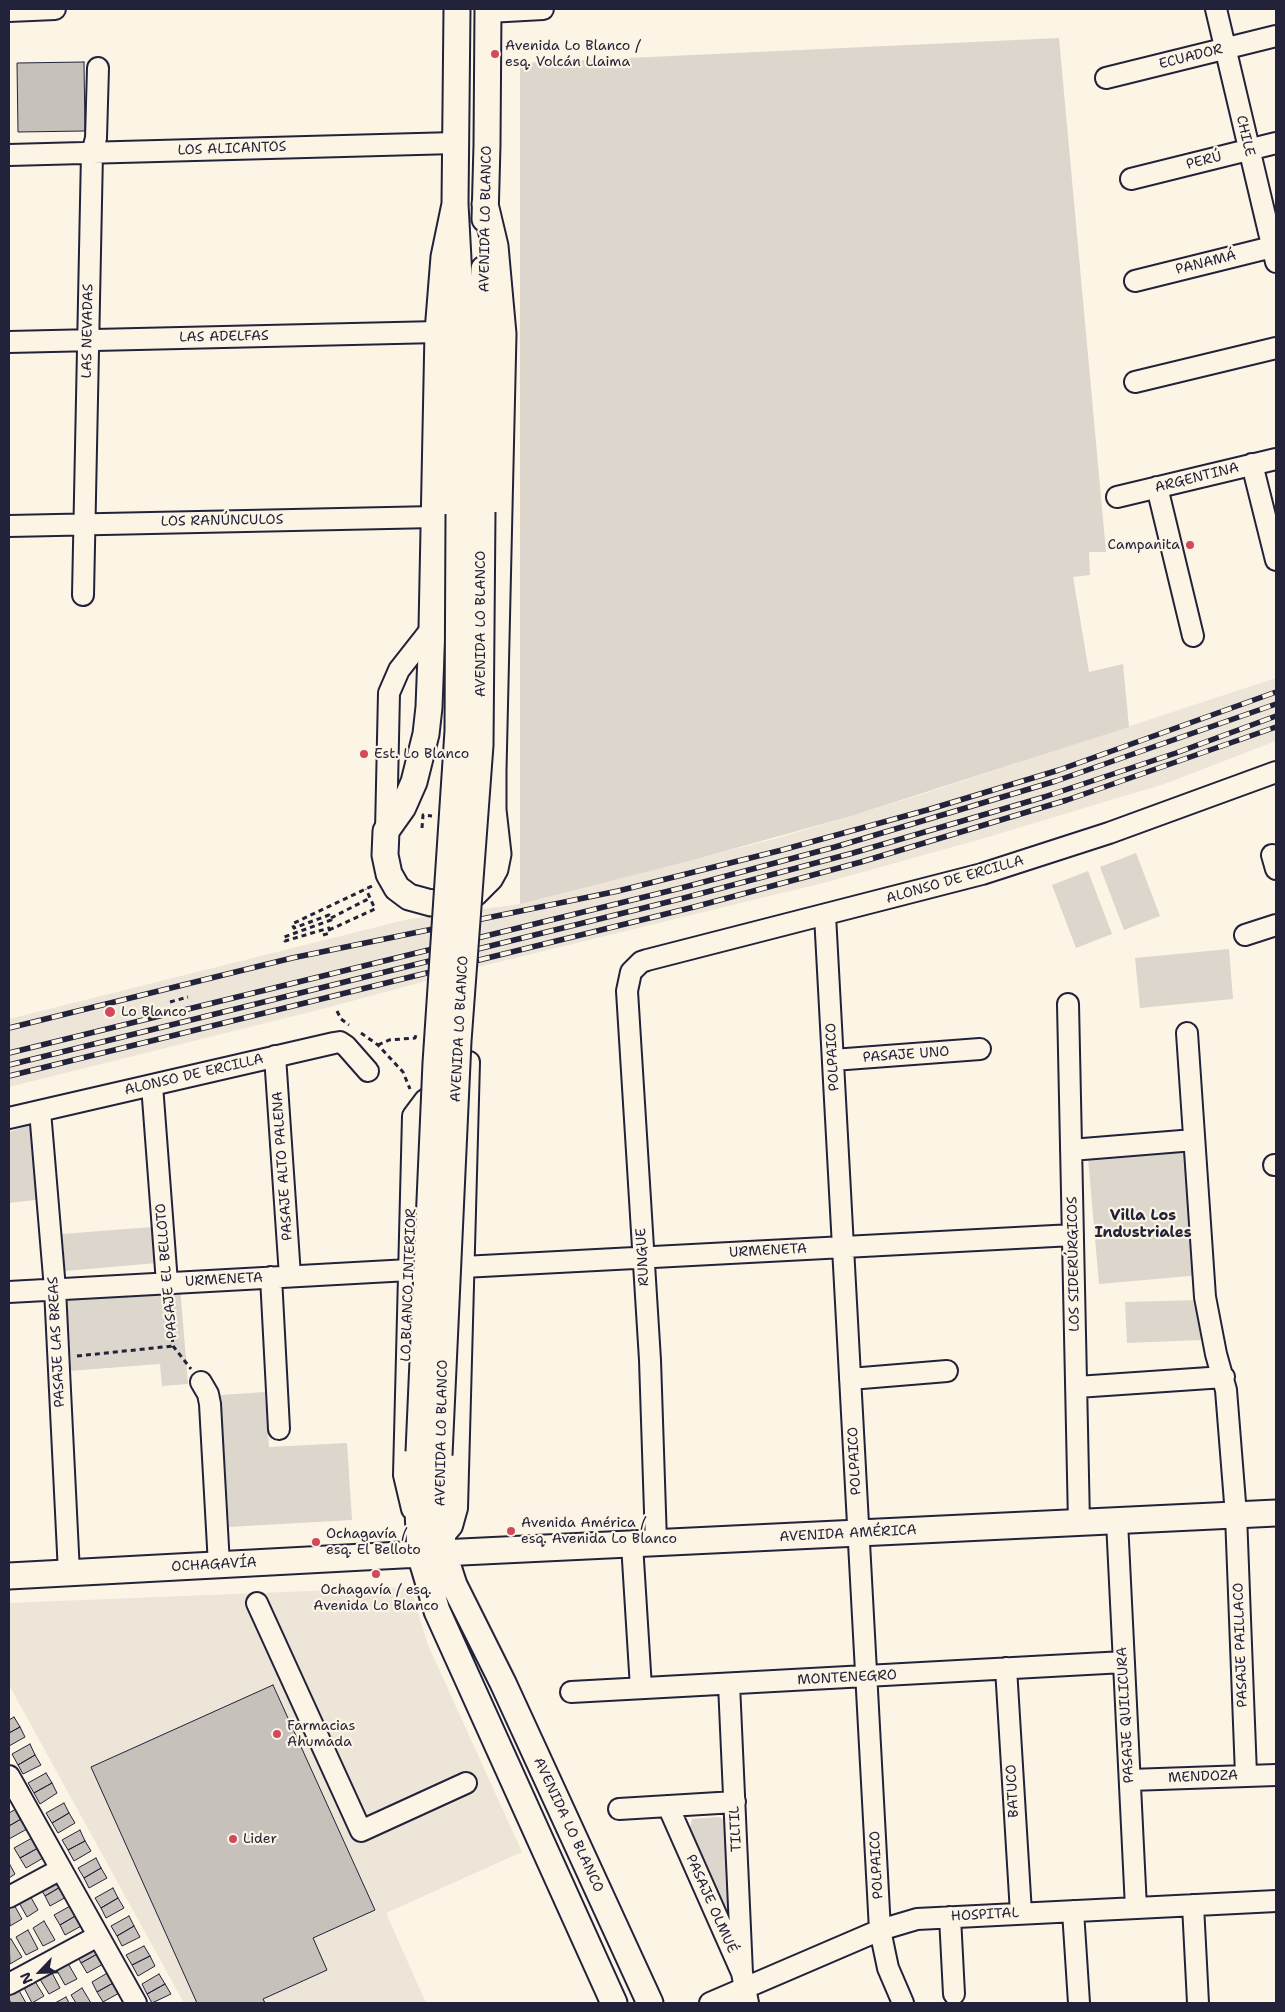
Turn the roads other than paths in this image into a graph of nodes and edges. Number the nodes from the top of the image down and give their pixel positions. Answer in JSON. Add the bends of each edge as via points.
{"nodes":[{"id":1,"x":55,"y":9,"type":"edge"},
{"id":2,"x":457,"y":9,"type":"edge"},
{"id":3,"x":542,"y":9,"type":"edge"},
{"id":4,"x":1216,"y":9,"type":"edge"},
{"id":5,"x":16,"y":10,"type":"edge"},
{"id":6,"x":488,"y":11,"type":"edge"},
{"id":7,"x":1276,"y":36,"type":"edge"},
{"id":8,"x":1226,"y":49,"type":"junction"},
{"id":9,"x":98,"y":68,"type":"dead end"},
{"id":10,"x":1106,"y":78,"type":"dead end"},
{"id":11,"x":456,"y":143,"type":"junction"},
{"id":12,"x":1276,"y":143,"type":"edge"},
{"id":13,"x":1249,"y":150,"type":"junction"},
{"id":14,"x":92,"y":153,"type":"junction"},
{"id":15,"x":9,"y":156,"type":"edge"},
{"id":16,"x":1131,"y":179,"type":"dead end"},
{"id":17,"x":455,"y":204,"type":"junction"},
{"id":18,"x":485,"y":204,"type":"junction"},
{"id":19,"x":1275,"y":252,"type":"edge"},
{"id":20,"x":1135,"y":281,"type":"dead end"},
{"id":21,"x":438,"y":332,"type":"junction"},
{"id":22,"x":88,"y":340,"type":"junction"},
{"id":23,"x":9,"y":342,"type":"edge"},
{"id":24,"x":1276,"y":348,"type":"edge"},
{"id":25,"x":1135,"y":382,"type":"dead end"},
{"id":26,"x":1276,"y":458,"type":"edge"},
{"id":27,"x":1252,"y":464,"type":"junction"},
{"id":28,"x":1157,"y":487,"type":"junction"},
{"id":29,"x":1117,"y":497,"type":"dead end"},
{"id":30,"x":471,"y":513,"type":"junction"},
{"id":31,"x":434,"y":517,"type":"junction"},
{"id":32,"x":84,"y":524,"type":"junction"},
{"id":33,"x":9,"y":526,"type":"edge"},
{"id":34,"x":1276,"y":560,"type":"edge"},
{"id":35,"x":83,"y":595,"type":"dead end"},
{"id":36,"x":432,"y":628,"type":"junction"},
{"id":37,"x":1193,"y":636,"type":"dead end"},
{"id":38,"x":1276,"y":772,"type":"edge"},
{"id":39,"x":386,"y":831,"type":"junction"},
{"id":40,"x":825,"y":915,"type":"junction"},
{"id":41,"x":1276,"y":925,"type":"edge"},
{"id":42,"x":1245,"y":935,"type":"dead end"},
{"id":43,"x":631,"y":972,"type":"joint"},
{"id":44,"x":1068,"y":1004,"type":"dead end"},
{"id":45,"x":1188,"y":1033,"type":"dead end"},
{"id":46,"x":469,"y":1042,"type":"dead end"},
{"id":47,"x":980,"y":1050,"type":"dead end"},
{"id":48,"x":275,"y":1056,"type":"junction"},
{"id":49,"x":833,"y":1060,"type":"junction"},
{"id":50,"x":368,"y":1070,"type":"dead end"},
{"id":51,"x":152,"y":1085,"type":"junction"},
{"id":52,"x":468,"y":1105,"type":"junction"},
{"id":53,"x":40,"y":1111,"type":"junction"},
{"id":54,"x":9,"y":1118,"type":"edge"},
{"id":55,"x":1194,"y":1140,"type":"junction"},
{"id":56,"x":1071,"y":1150,"type":"junction"},
{"id":57,"x":1073,"y":1235,"type":"junction"},
{"id":58,"x":843,"y":1247,"type":"junction"},
{"id":59,"x":643,"y":1258,"type":"junction"},
{"id":60,"x":464,"y":1267,"type":"junction"},
{"id":61,"x":409,"y":1270,"type":"junction"},
{"id":62,"x":280,"y":1277,"type":"junction"},
{"id":63,"x":167,"y":1283,"type":"junction"},
{"id":64,"x":54,"y":1289,"type":"junction"},
{"id":65,"x":9,"y":1292,"type":"edge"},
{"id":66,"x":947,"y":1371,"type":"dead end"},
{"id":67,"x":1224,"y":1377,"type":"junction"},
{"id":68,"x":850,"y":1379,"type":"junction"},
{"id":69,"x":201,"y":1382,"type":"road end"},
{"id":70,"x":1077,"y":1387,"type":"junction"},
{"id":71,"x":279,"y":1429,"type":"dead end"},
{"id":72,"x":429,"y":1453,"type":"junction"},
{"id":73,"x":1276,"y":1513,"type":"edge"},
{"id":74,"x":1236,"y":1515,"type":"junction"},
{"id":75,"x":418,"y":1522,"type":"junction"},
{"id":76,"x":1116,"y":1522,"type":"junction"},
{"id":77,"x":1080,"y":1523,"type":"junction"},
{"id":78,"x":859,"y":1533,"type":"junction"},
{"id":79,"x":644,"y":1543,"type":"junction"},
{"id":80,"x":435,"y":1549,"type":"junction"},
{"id":81,"x":219,"y":1565,"type":"junction"},
{"id":82,"x":69,"y":1573,"type":"junction"},
{"id":83,"x":9,"y":1576,"type":"edge"},
{"id":84,"x":257,"y":1603,"type":"dead end"},
{"id":85,"x":1124,"y":1662,"type":"junction"},
{"id":86,"x":1006,"y":1668,"type":"junction"},
{"id":87,"x":866,"y":1677,"type":"junction"},
{"id":88,"x":730,"y":1684,"type":"junction"},
{"id":89,"x":640,"y":1688,"type":"junction"},
{"id":90,"x":571,"y":1692,"type":"dead end"},
{"id":91,"x":1246,"y":1775,"type":"junction"},
{"id":92,"x":1276,"y":1775,"type":"edge"},
{"id":93,"x":9,"y":1776,"type":"edge"},
{"id":94,"x":1130,"y":1780,"type":"junction"},
{"id":95,"x":466,"y":1783,"type":"dead end"},
{"id":96,"x":735,"y":1802,"type":"junction"},
{"id":97,"x":16,"y":1804,"type":"edge"},
{"id":98,"x":668,"y":1806,"type":"junction"},
{"id":99,"x":618,"y":1809,"type":"dead end"},
{"id":100,"x":61,"y":1868,"type":"junction"},
{"id":101,"x":9,"y":1897,"type":"edge"},
{"id":102,"x":1276,"y":1900,"type":"edge"},
{"id":103,"x":1193,"y":1905,"type":"junction"},
{"id":104,"x":1136,"y":1908,"type":"junction"},
{"id":105,"x":1074,"y":1911,"type":"junction"},
{"id":106,"x":1020,"y":1913,"type":"junction"},
{"id":107,"x":950,"y":1917,"type":"junction"},
{"id":108,"x":880,"y":1930,"type":"junction"},
{"id":109,"x":98,"y":1936,"type":"junction"},
{"id":110,"x":9,"y":1984,"type":"edge"},
{"id":111,"x":745,"y":1988,"type":"edge"},
{"id":112,"x":954,"y":1994,"type":"dead end"},
{"id":113,"x":136,"y":2003,"type":"edge"},
{"id":114,"x":614,"y":2003,"type":"edge"},
{"id":115,"x":650,"y":2003,"type":"edge"},
{"id":116,"x":710,"y":2003,"type":"edge"},
{"id":117,"x":903,"y":2003,"type":"edge"},
{"id":118,"x":1079,"y":2003,"type":"edge"},
{"id":119,"x":1198,"y":2003,"type":"edge"}],
"edges":[{"from":1,"to":5,"type":"street"},
{"from":2,"to":11,"type":"main road","name":"AVENIDA LO BLANCO"},
{"from":3,"to":6,"type":"street"},
{"from":4,"to":8,"type":"street","name":"CHILE"},
{"from":6,"to":18,"type":"main road","name":"AVENIDA LO BLANCO"},
{"from":7,"to":8,"type":"street","name":"ECUADOR"},
{"from":8,"to":10,"type":"street","name":"ECUADOR"},
{"from":8,"to":13,"type":"street","name":"CHILE"},
{"from":9,"to":14,"type":"street","name":"LAS NEVADAS","via":[[96,138]]},
{"from":11,"to":14,"type":"street","name":"LOS ALICANTOS"},
{"from":11,"to":17,"type":"main road","name":"AVENIDA LO BLANCO"},
{"from":12,"to":13,"type":"street","name":"PERÚ"},
{"from":13,"to":16,"type":"street","name":"PERÚ"},
{"from":13,"to":19,"type":"street","name":"CHILE"},
{"from":14,"to":15,"type":"street","name":"LOS ALICANTOS"},
{"from":14,"to":22,"type":"street","name":"LAS NEVADAS"},
{"from":17,"to":21,"type":"main road","via":[[444,257]]},
{"from":17,"to":30,"type":"main road","name":"AVENIDA LO BLANCO"},
{"from":18,"to":30,"type":"main road","name":"AVENIDA LO BLANCO"},
{"from":18,"to":39,"type":"main road","via":[[498,265],[503,334],[493,760],[493,810],[498,854],[495,869],[484,885],[466,898],[444,903],[416,901],[397,888],[389,874],[384,855]]},
{"from":19,"to":20,"type":"street","name":"PANAMÁ"},
{"from":21,"to":22,"type":"street","name":"LAS ADELFAS"},
{"from":21,"to":31,"type":"main road"},
{"from":22,"to":23,"type":"street","name":"LAS ADELFAS"},
{"from":22,"to":32,"type":"street","name":"LAS NEVADAS"},
{"from":24,"to":25,"type":"street"},
{"from":26,"to":27,"type":"street","name":"ARGENTINA"},
{"from":27,"to":28,"type":"street","name":"ARGENTINA"},
{"from":27,"to":34,"type":"street"},
{"from":28,"to":29,"type":"street","name":"ARGENTINA"},
{"from":28,"to":37,"type":"street"},
{"from":30,"to":72,"type":"main road","name":"AVENIDA LO BLANCO","bridge":true,"via":[[436,1063]]},
{"from":31,"to":32,"type":"street","name":"LOS RANÚNCULOS"},
{"from":31,"to":36,"type":"main road"},
{"from":32,"to":33,"type":"street","name":"LOS RANÚNCULOS"},
{"from":32,"to":35,"type":"street","name":"LAS NEVADAS"},
{"from":36,"to":39,"type":"main road","via":[[426,734],[414,782],[403,807]]},
{"from":36,"to":39,"type":"street","via":[[399,670],[389,693]]},
{"from":38,"to":40,"type":"street","name":"ALONSO DE ERCILLA","via":[[1014,864]]},
{"from":40,"to":43,"type":"street","name":"ALONSO DE ERCILLA","via":[[647,960]]},
{"from":40,"to":49,"type":"street","name":"POLPAICO"},
{"from":41,"to":42,"type":"street"},
{"from":43,"to":59,"type":"street","name":"RUNGUE","via":[[628,992]]},
{"from":44,"to":56,"type":"street","name":"LOS SIDERÚRGICOS"},
{"from":45,"to":55,"type":"street","name":"PASAJE PAILLACO"},
{"from":46,"to":52,"type":"street"},
{"from":47,"to":49,"type":"street","name":"PASAJE UNO"},
{"from":48,"to":50,"type":"street","name":"ALONSO DE ERCILLA","via":[[340,1042]]},
{"from":48,"to":51,"type":"street","name":"ALONSO DE ERCILLA"},
{"from":48,"to":62,"type":"street","name":"PASAJE ALTO PALENA"},
{"from":49,"to":58,"type":"street","name":"POLPAICO"},
{"from":51,"to":53,"type":"street","name":"ALONSO DE ERCILLA"},
{"from":51,"to":63,"type":"street","name":"PASAJE EL BELLOTO"},
{"from":52,"to":60,"type":"street"},
{"from":52,"to":61,"type":"street","name":"LO BLANCO INTERIOR","via":[[453,1094],[434,1094],[413,1116]]},
{"from":53,"to":54,"type":"street","name":"ALONSO DE ERCILLA"},
{"from":53,"to":64,"type":"street","name":"PASAJE LAS BREAS"},
{"from":55,"to":56,"type":"street"},
{"from":55,"to":67,"type":"street","name":"PASAJE PAILLACO","via":[[1205,1297]]},
{"from":56,"to":57,"type":"street","name":"LOS SIDERÚRGICOS"},
{"from":57,"to":58,"type":"street","name":"URMENETA"},
{"from":57,"to":70,"type":"street","name":"LOS SIDERÚRGICOS"},
{"from":58,"to":59,"type":"street","name":"URMENETA"},
{"from":58,"to":68,"type":"street","name":"POLPAICO"},
{"from":59,"to":60,"type":"street","name":"URMENETA"},
{"from":59,"to":79,"type":"street","name":"RUNGUE","via":[[650,1360]]},
{"from":60,"to":80,"type":"street","via":[[457,1508],[452,1526]]},
{"from":61,"to":62,"type":"street","name":"URMENETA"},
{"from":61,"to":75,"type":"street","name":"LO BLANCO INTERIOR","via":[[404,1474]]},
{"from":62,"to":63,"type":"street","name":"URMENETA"},
{"from":62,"to":71,"type":"street","name":"PASAJE ALTO PALENA"},
{"from":63,"to":64,"type":"street","name":"URMENETA"},
{"from":64,"to":65,"type":"street","name":"URMENETA"},
{"from":64,"to":82,"type":"street","name":"PASAJE LAS BREAS"},
{"from":66,"to":68,"type":"street"},
{"from":67,"to":70,"type":"street"},
{"from":67,"to":74,"type":"street","name":"PASAJE PAILLACO"},
{"from":68,"to":78,"type":"street","name":"POLPAICO"},
{"from":69,"to":81,"type":"street","via":[[210,1404]]},
{"from":70,"to":77,"type":"street","name":"LOS SIDERÚRGICOS"},
{"from":72,"to":75,"type":"main road","name":"AVENIDA LO BLANCO","via":[[417,1488]]},
{"from":72,"to":80,"type":"main road","name":"AVENIDA LO BLANCO","via":[[438,1497]]},
{"from":73,"to":74,"type":"main road","name":"AVENIDA AMÉRICA"},
{"from":74,"to":76,"type":"main road","name":"AVENIDA AMÉRICA"},
{"from":74,"to":91,"type":"street","name":"PASAJE PAILLACO"},
{"from":75,"to":80,"type":"main road","name":"AVENIDA LO BLANCO"},
{"from":76,"to":77,"type":"main road","name":"AVENIDA AMÉRICA"},
{"from":76,"to":85,"type":"street","name":"PASAJE QUILICURA"},
{"from":77,"to":78,"type":"main road","name":"AVENIDA AMÉRICA"},
{"from":78,"to":79,"type":"main road","name":"AVENIDA AMÉRICA"},
{"from":78,"to":87,"type":"street","name":"POLPAICO"},
{"from":79,"to":80,"type":"main road","name":"AVENIDA AMÉRICA"},
{"from":79,"to":89,"type":"street","name":"RUNGUE"},
{"from":80,"to":81,"type":"main road","name":"OCHAGAVÍA"},
{"from":80,"to":114,"type":"main road","name":"AVENIDA LO BLANCO","via":[[430,1590],[446,1632]]},
{"from":80,"to":115,"type":"main road","name":"AVENIDA LO BLANCO","via":[[503,1684]]},
{"from":81,"to":82,"type":"main road","name":"OCHAGAVÍA"},
{"from":82,"to":83,"type":"main road","name":"OCHAGAVÍA"},
{"from":84,"to":95,"type":"street","via":[[361,1831]]},
{"from":85,"to":86,"type":"street","name":"MONTENEGRO"},
{"from":85,"to":94,"type":"street","name":"PASAJE QUILICURA"},
{"from":86,"to":87,"type":"street","name":"MONTENEGRO"},
{"from":86,"to":106,"type":"street","name":"BATUCO"},
{"from":87,"to":88,"type":"street","name":"MONTENEGRO"},
{"from":87,"to":108,"type":"street","name":"POLPAICO"},
{"from":88,"to":89,"type":"street","name":"MONTENEGRO"},
{"from":88,"to":96,"type":"street","name":"TILTIL"},
{"from":89,"to":90,"type":"street","name":"MONTENEGRO"},
{"from":91,"to":92,"type":"street","name":"MENDOZA"},
{"from":91,"to":94,"type":"street","name":"MENDOZA"},
{"from":93,"to":97,"type":"street"},
{"from":94,"to":104,"type":"street","name":"PASAJE QUILICURA"},
{"from":96,"to":98,"type":"street"},
{"from":96,"to":111,"type":"street","name":"TILTIL"},
{"from":97,"to":100,"type":"street"},
{"from":98,"to":99,"type":"street"},
{"from":98,"to":111,"type":"street","name":"PASAJE OLMUÉ"},
{"from":100,"to":101,"type":"street"},
{"from":100,"to":109,"type":"street"},
{"from":102,"to":103,"type":"street","name":"HOSPITAL"},
{"from":103,"to":104,"type":"street","name":"HOSPITAL"},
{"from":103,"to":119,"type":"street"},
{"from":104,"to":105,"type":"street","name":"HOSPITAL"},
{"from":105,"to":106,"type":"street","name":"HOSPITAL"},
{"from":105,"to":118,"type":"street"},
{"from":106,"to":107,"type":"street","name":"HOSPITAL"},
{"from":107,"to":108,"type":"street","name":"HOSPITAL","via":[[917,1919]]},
{"from":107,"to":112,"type":"street"},
{"from":108,"to":111,"type":"street","name":"HOSPITAL"},
{"from":108,"to":117,"type":"street","name":"POLPAICO","via":[[888,1968]]},
{"from":109,"to":110,"type":"street"},
{"from":109,"to":113,"type":"street"},
{"from":111,"to":116,"type":"street","name":"HOSPITAL"}]}
